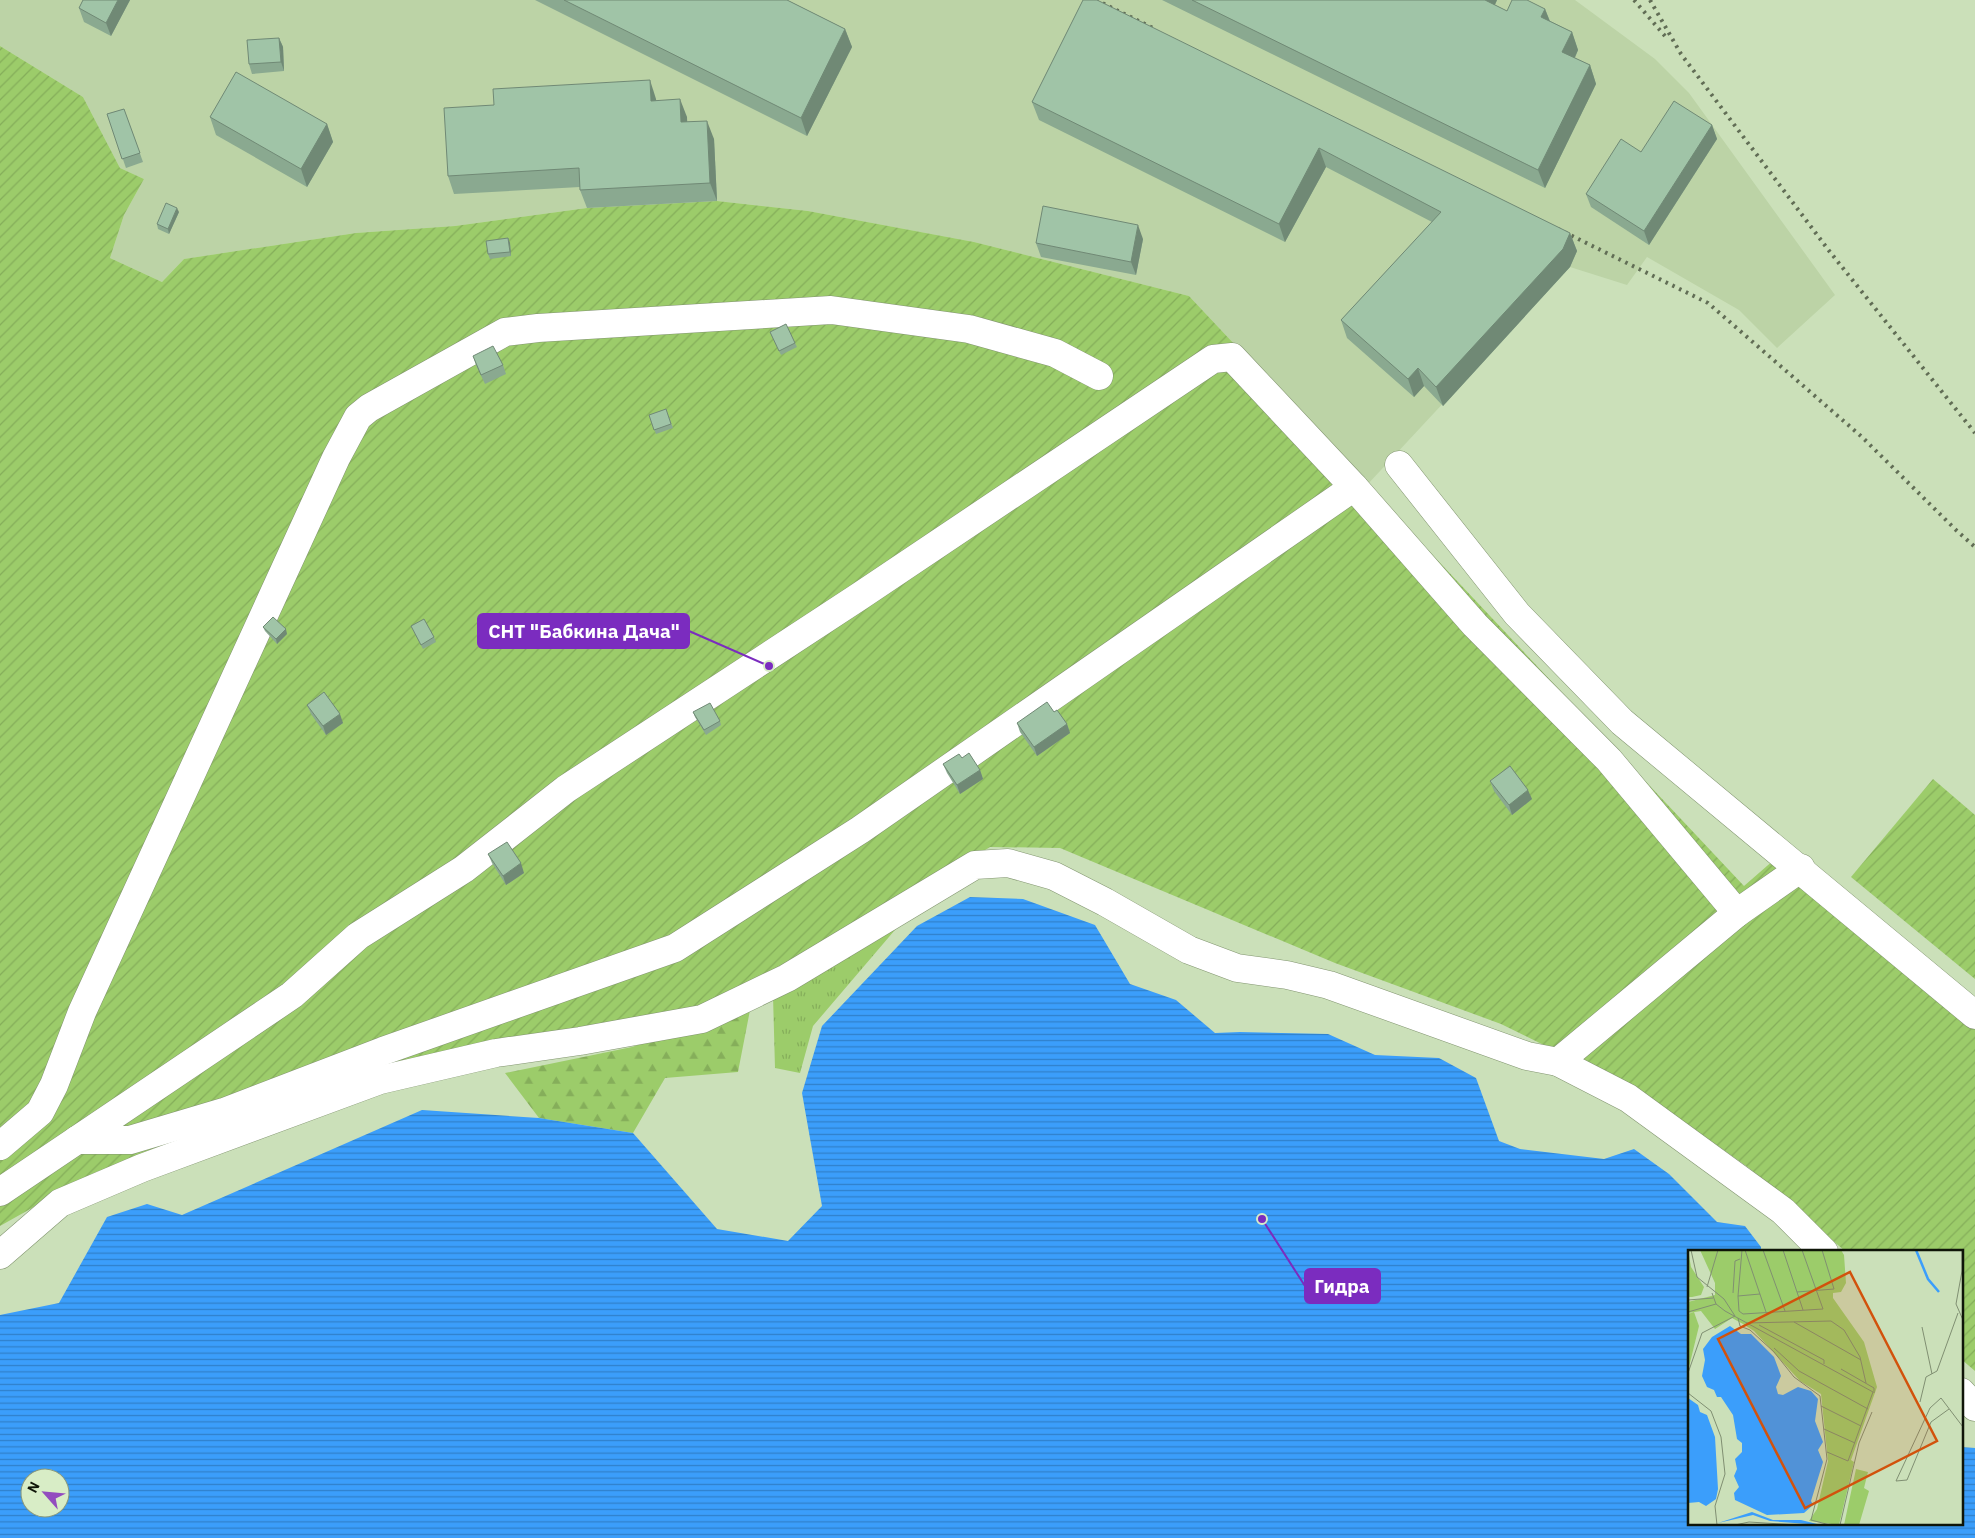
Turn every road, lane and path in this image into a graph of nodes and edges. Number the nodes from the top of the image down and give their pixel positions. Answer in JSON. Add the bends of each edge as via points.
{"nodes":[{"id":1,"x":1099,"y":376,"type":"dead end"},
{"id":2,"x":1399,"y":465,"type":"dead end"},
{"id":3,"x":1354,"y":487,"type":"junction"},
{"id":4,"x":1801,"y":868,"type":"junction"},
{"id":5,"x":1737,"y":914,"type":"junction"},
{"id":6,"x":1975,"y":1015,"type":"edge"},
{"id":7,"x":1558,"y":1062,"type":"junction"},
{"id":8,"x":77,"y":1140,"type":"junction"},
{"id":9,"x":0,"y":1146,"type":"edge"},
{"id":10,"x":0,"y":1192,"type":"edge"},
{"id":11,"x":1822,"y":1250,"type":"edge"},
{"id":12,"x":0,"y":1255,"type":"edge"},
{"id":13,"x":1962,"y":1393,"type":"edge"},
{"id":14,"x":1975,"y":1407,"type":"edge"}],
"edges":[{"from":1,"to":9,"type":"street","via":[[1055,353],[969,329],[831,310],[504,332],[369,408],[358,417],[336,458],[82,1012],[54,1085],[40,1112]]},
{"from":2,"to":4,"type":"street","via":[[1517,614],[1622,722]]},
{"from":3,"to":5,"type":"street","via":[[1476,625],[1609,760]]},
{"from":3,"to":8,"type":"street","via":[[860,830],[676,948],[382,1051],[224,1112],[130,1140]]},
{"from":3,"to":8,"type":"street","via":[[1232,357],[1213,359],[566,789],[464,869],[358,936],[292,995]]},
{"from":4,"to":5,"type":"street"},
{"from":4,"to":6,"type":"street"},
{"from":5,"to":7,"type":"street"},
{"from":7,"to":11,"type":"street","via":[[1628,1098],[1782,1211]]},
{"from":7,"to":12,"type":"street","via":[[1527,1056],[1329,986],[1287,975],[1237,968],[1190,950],[1054,876],[1008,863],[976,865],[788,978],[702,1019],[496,1054],[380,1080],[142,1168],[60,1203]]},
{"from":8,"to":10,"type":"street"},
{"from":13,"to":14,"type":"street"}]}
